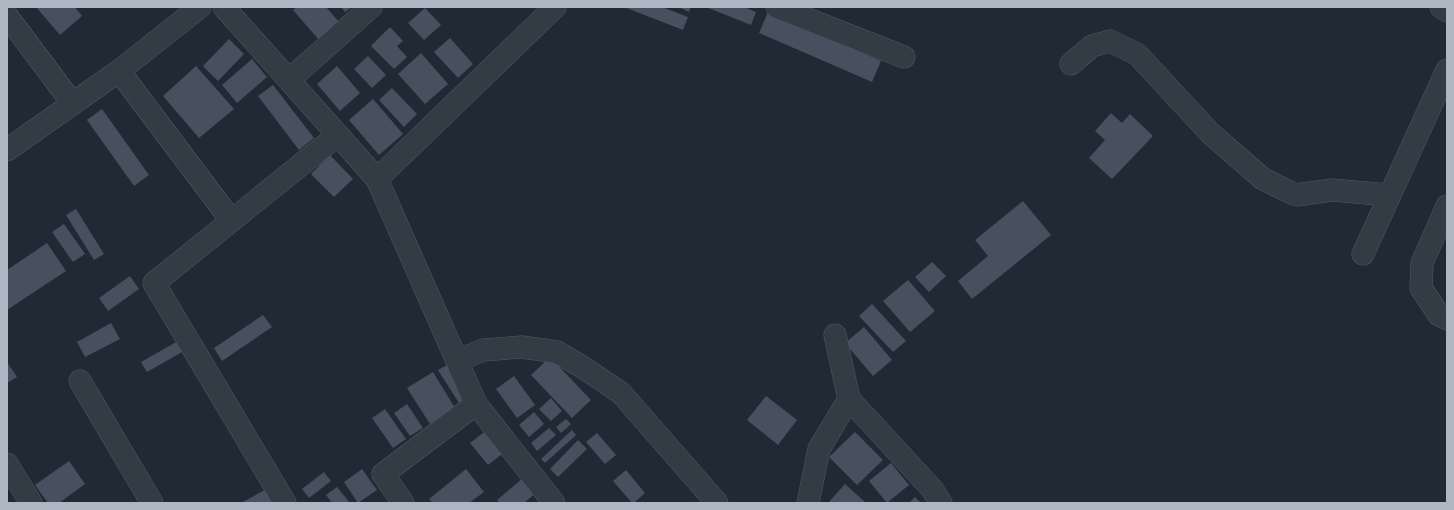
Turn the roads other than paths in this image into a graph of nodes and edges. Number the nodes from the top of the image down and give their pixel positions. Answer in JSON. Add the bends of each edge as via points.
{"nodes":[{"id":1,"x":9,"y":7,"type":"edge"},
{"id":2,"x":200,"y":7,"type":"edge"},
{"id":3,"x":224,"y":7,"type":"edge"},
{"id":4,"x":370,"y":7,"type":"edge"},
{"id":5,"x":555,"y":7,"type":"edge"},
{"id":6,"x":777,"y":7,"type":"edge"},
{"id":7,"x":1441,"y":7,"type":"edge"},
{"id":8,"x":7,"y":9,"type":"edge"},
{"id":9,"x":1447,"y":11,"type":"edge"},
{"id":10,"x":7,"y":16,"type":"edge"},
{"id":11,"x":904,"y":56,"type":"dead end"},
{"id":12,"x":1071,"y":64,"type":"dead end"},
{"id":13,"x":1447,"y":70,"type":"edge"},
{"id":14,"x":119,"y":71,"type":"junction"},
{"id":15,"x":289,"y":80,"type":"junction"},
{"id":16,"x":73,"y":104,"type":"junction"},
{"id":17,"x":338,"y":135,"type":"junction"},
{"id":18,"x":7,"y":150,"type":"edge"},
{"id":19,"x":378,"y":180,"type":"junction"},
{"id":20,"x":1389,"y":195,"type":"junction"},
{"id":21,"x":1447,"y":206,"type":"edge"},
{"id":22,"x":231,"y":220,"type":"junction"},
{"id":23,"x":1363,"y":254,"type":"dead end"},
{"id":24,"x":1447,"y":319,"type":"edge"},
{"id":25,"x":835,"y":335,"type":"dead end"},
{"id":26,"x":457,"y":361,"type":"junction"},
{"id":27,"x":80,"y":381,"type":"dead end"},
{"id":28,"x":849,"y":399,"type":"junction"},
{"id":29,"x":476,"y":404,"type":"junction"},
{"id":30,"x":7,"y":464,"type":"edge"},
{"id":31,"x":395,"y":500,"type":"edge"},
{"id":32,"x":31,"y":503,"type":"edge"},
{"id":33,"x":152,"y":503,"type":"edge"},
{"id":34,"x":285,"y":503,"type":"edge"},
{"id":35,"x":554,"y":503,"type":"edge"},
{"id":36,"x":717,"y":503,"type":"edge"},
{"id":37,"x":808,"y":503,"type":"edge"},
{"id":38,"x":941,"y":503,"type":"edge"}],
"edges":[{"from":1,"to":8,"type":"street"},
{"from":2,"to":14,"type":"street"},
{"from":3,"to":15,"type":"street"},
{"from":4,"to":15,"type":"street"},
{"from":5,"to":19,"type":"street"},
{"from":6,"to":11,"type":"street"},
{"from":7,"to":9,"type":"street"},
{"from":10,"to":16,"type":"street"},
{"from":12,"to":20,"type":"street","via":[[1092,46],[1110,42],[1137,54],[1212,134],[1263,179],[1296,195],[1332,190]]},
{"from":13,"to":20,"type":"street"},
{"from":14,"to":16,"type":"street"},
{"from":14,"to":22,"type":"street"},
{"from":15,"to":17,"type":"street"},
{"from":16,"to":18,"type":"street"},
{"from":17,"to":19,"type":"street"},
{"from":17,"to":22,"type":"street"},
{"from":19,"to":26,"type":"street"},
{"from":20,"to":23,"type":"street"},
{"from":21,"to":24,"type":"street","via":[[1422,262],[1421,288],[1439,315]]},
{"from":22,"to":34,"type":"street","via":[[154,283]]},
{"from":25,"to":28,"type":"street"},
{"from":26,"to":29,"type":"street"},
{"from":26,"to":36,"type":"street","via":[[483,350],[522,347],[557,352],[621,394]]},
{"from":27,"to":33,"type":"street"},
{"from":28,"to":37,"type":"street","via":[[819,449]]},
{"from":28,"to":38,"type":"street","via":[[932,489]]},
{"from":29,"to":31,"type":"street","via":[[383,474]]},
{"from":29,"to":35,"type":"street"},
{"from":30,"to":32,"type":"street"}]}
